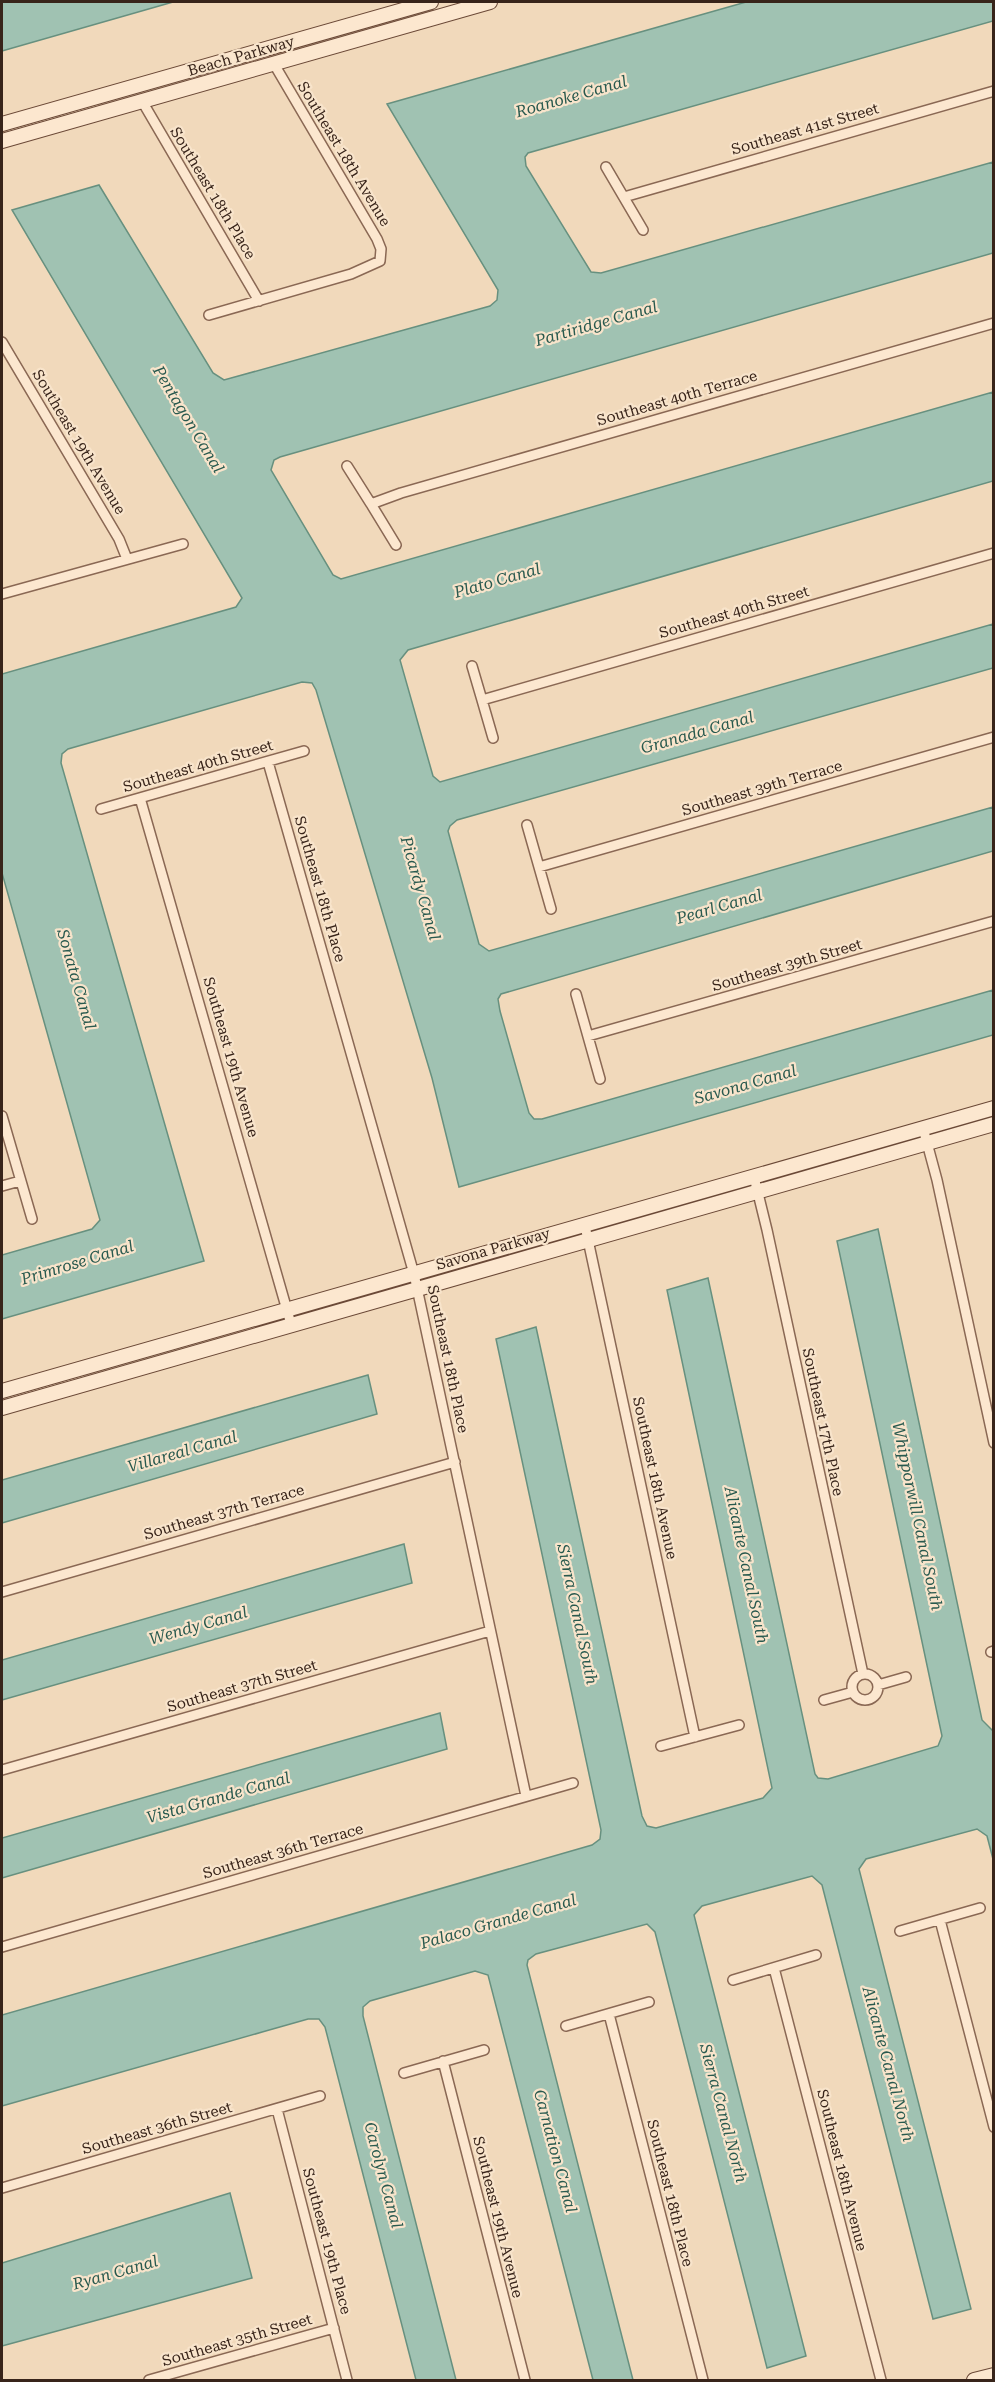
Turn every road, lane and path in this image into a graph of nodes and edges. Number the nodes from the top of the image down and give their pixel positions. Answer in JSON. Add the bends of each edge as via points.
{"nodes":[{"id":1,"x":431,"y":2,"type":"edge"},
{"id":2,"x":490,"y":2,"type":"edge"},
{"id":3,"x":267,"y":49,"type":"junction"},
{"id":4,"x":274,"y":64,"type":"junction"},
{"id":5,"x":137,"y":86,"type":"junction"},
{"id":6,"x":993,"y":91,"type":"edge"},
{"id":7,"x":142,"y":101,"type":"junction"},
{"id":8,"x":2,"y":124,"type":"edge"},
{"id":9,"x":2,"y":141,"type":"edge"},
{"id":10,"x":606,"y":167,"type":"dead end"},
{"id":11,"x":624,"y":197,"type":"junction"},
{"id":12,"x":643,"y":230,"type":"dead end"},
{"id":13,"x":259,"y":301,"type":"junction"},
{"id":14,"x":209,"y":315,"type":"dead end"},
{"id":15,"x":993,"y":323,"type":"edge"},
{"id":16,"x":2,"y":342,"type":"edge"},
{"id":17,"x":347,"y":466,"type":"dead end"},
{"id":18,"x":370,"y":504,"type":"junction"},
{"id":19,"x":183,"y":544,"type":"dead end"},
{"id":20,"x":396,"y":545,"type":"dead end"},
{"id":21,"x":993,"y":553,"type":"edge"},
{"id":22,"x":127,"y":559,"type":"junction"},
{"id":23,"x":2,"y":594,"type":"edge"},
{"id":24,"x":472,"y":666,"type":"dead end"},
{"id":25,"x":482,"y":700,"type":"junction"},
{"id":26,"x":993,"y":737,"type":"edge"},
{"id":27,"x":492,"y":738,"type":"dead end"},
{"id":28,"x":304,"y":751,"type":"dead end"},
{"id":29,"x":268,"y":762,"type":"junction"},
{"id":30,"x":140,"y":798,"type":"junction"},
{"id":31,"x":101,"y":809,"type":"dead end"},
{"id":32,"x":527,"y":825,"type":"dead end"},
{"id":33,"x":539,"y":867,"type":"junction"},
{"id":34,"x":551,"y":909,"type":"dead end"},
{"id":35,"x":993,"y":921,"type":"edge"},
{"id":36,"x":576,"y":994,"type":"dead end"},
{"id":37,"x":588,"y":1036,"type":"junction"},
{"id":38,"x":600,"y":1079,"type":"dead end"},
{"id":39,"x":993,"y":1108,"type":"edge"},
{"id":40,"x":2,"y":1116,"type":"edge"},
{"id":41,"x":993,"y":1124,"type":"edge"},
{"id":42,"x":925,"y":1135,"type":"junction"},
{"id":43,"x":753,"y":1177,"type":"junction"},
{"id":44,"x":20,"y":1181,"type":"junction"},
{"id":45,"x":2,"y":1186,"type":"edge"},
{"id":46,"x":757,"y":1191,"type":"junction"},
{"id":47,"x":32,"y":1219,"type":"dead end"},
{"id":48,"x":586,"y":1232,"type":"junction"},
{"id":49,"x":414,"y":1274,"type":"junction"},
{"id":50,"x":417,"y":1288,"type":"junction"},
{"id":51,"x":287,"y":1310,"type":"junction"},
{"id":52,"x":291,"y":1324,"type":"junction"},
{"id":53,"x":2,"y":1391,"type":"edge"},
{"id":54,"x":3,"y":1408,"type":"edge"},
{"id":55,"x":993,"y":1443,"type":"edge"},
{"id":56,"x":454,"y":1462,"type":"junction"},
{"id":57,"x":2,"y":1592,"type":"edge"},
{"id":58,"x":490,"y":1631,"type":"junction"},
{"id":59,"x":863,"y":1674,"type":"junction"},
{"id":60,"x":906,"y":1677,"type":"dead end"},
{"id":61,"x":878,"y":1684,"type":"junction"},
{"id":62,"x":853,"y":1692,"type":"junction"},
{"id":63,"x":824,"y":1700,"type":"dead end"},
{"id":64,"x":739,"y":1725,"type":"dead end"},
{"id":65,"x":695,"y":1737,"type":"junction"},
{"id":66,"x":662,"y":1746,"type":"dead end"},
{"id":67,"x":2,"y":1770,"type":"edge"},
{"id":68,"x":573,"y":1783,"type":"dead end"},
{"id":69,"x":526,"y":1796,"type":"junction"},
{"id":70,"x":980,"y":1908,"type":"dead end"},
{"id":71,"x":940,"y":1920,"type":"junction"},
{"id":72,"x":900,"y":1931,"type":"dead end"},
{"id":73,"x":2,"y":1947,"type":"edge"},
{"id":74,"x":816,"y":1955,"type":"dead end"},
{"id":75,"x":774,"y":1968,"type":"junction"},
{"id":76,"x":734,"y":1980,"type":"dead end"},
{"id":77,"x":649,"y":2002,"type":"dead end"},
{"id":78,"x":609,"y":2013,"type":"junction"},
{"id":79,"x":566,"y":2026,"type":"dead end"},
{"id":80,"x":484,"y":2050,"type":"dead end"},
{"id":81,"x":443,"y":2061,"type":"junction"},
{"id":82,"x":404,"y":2073,"type":"dead end"},
{"id":83,"x":320,"y":2096,"type":"dead end"},
{"id":84,"x":277,"y":2109,"type":"junction"},
{"id":85,"x":993,"y":2127,"type":"edge"},
{"id":86,"x":2,"y":2188,"type":"edge"},
{"id":87,"x":334,"y":2328,"type":"junction"},
{"id":88,"x":993,"y":2375,"type":"edge"},
{"id":89,"x":149,"y":2380,"type":"edge"},
{"id":90,"x":347,"y":2380,"type":"edge"},
{"id":91,"x":525,"y":2380,"type":"edge"},
{"id":92,"x":703,"y":2380,"type":"edge"},
{"id":93,"x":881,"y":2380,"type":"edge"},
{"id":94,"x":974,"y":2380,"type":"edge"}],
"edges":[{"from":1,"to":3,"type":"street","name":"Beach Parkway"},
{"from":2,"to":4,"type":"street","name":"Beach Parkway"},
{"from":3,"to":4,"type":"street"},
{"from":3,"to":5,"type":"street","name":"Beach Parkway"},
{"from":4,"to":7,"type":"street","name":"Beach Parkway"},
{"from":4,"to":13,"type":"street","name":"Southeast 18th Avenue","via":[[381,249],[380,261],[351,274]]},
{"from":5,"to":7,"type":"street"},
{"from":5,"to":8,"type":"street","name":"Beach Parkway"},
{"from":6,"to":11,"type":"street","name":"Southeast 41st Street"},
{"from":7,"to":9,"type":"street","name":"Beach Parkway"},
{"from":7,"to":13,"type":"street","name":"Southeast 18th Place"},
{"from":10,"to":11,"type":"street"},
{"from":11,"to":12,"type":"street"},
{"from":13,"to":14,"type":"street"},
{"from":15,"to":18,"type":"street","name":"Southeast 40th Terrace"},
{"from":16,"to":22,"type":"street","name":"Southeast 19th Avenue","via":[[119,539]]},
{"from":17,"to":18,"type":"street"},
{"from":18,"to":20,"type":"street"},
{"from":19,"to":22,"type":"street"},
{"from":21,"to":25,"type":"street","name":"Southeast 40th Street"},
{"from":22,"to":23,"type":"street"},
{"from":24,"to":25,"type":"street"},
{"from":25,"to":27,"type":"street"},
{"from":26,"to":33,"type":"street","name":"Southeast 39th Terrace"},
{"from":28,"to":29,"type":"street","name":"Southeast 40th Street"},
{"from":29,"to":30,"type":"street","name":"Southeast 40th Street"},
{"from":29,"to":49,"type":"street","name":"Southeast 18th Place"},
{"from":30,"to":31,"type":"street","name":"Southeast 40th Street"},
{"from":30,"to":51,"type":"street","name":"Southeast 19th Avenue"},
{"from":32,"to":33,"type":"street"},
{"from":33,"to":34,"type":"street"},
{"from":35,"to":37,"type":"street","name":"Southeast 39th Street"},
{"from":36,"to":37,"type":"street"},
{"from":37,"to":38,"type":"street"},
{"from":39,"to":42,"type":"street","name":"Savona Parkway"},
{"from":40,"to":44,"type":"street"},
{"from":41,"to":42,"type":"street","name":"Savona Parkway"},
{"from":42,"to":43,"type":"street","name":"Savona Parkway"},
{"from":42,"to":46,"type":"street","name":"Savona Parkway"},
{"from":42,"to":55,"type":"street"},
{"from":43,"to":46,"type":"street","name":"Southeast 17th Place"},
{"from":43,"to":48,"type":"street","name":"Savona Parkway"},
{"from":44,"to":45,"type":"street"},
{"from":44,"to":47,"type":"street"},
{"from":46,"to":48,"type":"street","name":"Savona Parkway"},
{"from":46,"to":59,"type":"street","name":"Southeast 17th Place"},
{"from":48,"to":49,"type":"street","name":"Savona Parkway"},
{"from":48,"to":50,"type":"street","name":"Savona Parkway"},
{"from":48,"to":65,"type":"street","name":"Southeast 18th Avenue"},
{"from":49,"to":50,"type":"street","name":"Southeast 18th Place"},
{"from":49,"to":51,"type":"street","name":"Savona Parkway"},
{"from":50,"to":52,"type":"street","name":"Savona Parkway"},
{"from":50,"to":56,"type":"street","name":"Southeast 18th Place"},
{"from":51,"to":52,"type":"street","name":"Southeast 19th Avenue"},
{"from":51,"to":53,"type":"street","name":"Savona Parkway"},
{"from":52,"to":54,"type":"street","name":"Savona Parkway"},
{"from":53,"to":54,"type":"street"},
{"from":56,"to":57,"type":"street","name":"Southeast 37th Terrace"},
{"from":56,"to":58,"type":"street","name":"Southeast 18th Place"},
{"from":58,"to":67,"type":"street","name":"Southeast 37th Street"},
{"from":58,"to":69,"type":"street","name":"Southeast 18th Place"},
{"from":59,"to":61,"type":"street","via":[[874,1677]]},
{"from":59,"to":62,"type":"street","via":[[854,1681]]},
{"from":60,"to":61,"type":"street"},
{"from":61,"to":62,"type":"street","via":[[877,1693],[871,1698],[859,1698]]},
{"from":62,"to":63,"type":"street"},
{"from":64,"to":65,"type":"street"},
{"from":65,"to":66,"type":"street"},
{"from":68,"to":69,"type":"street","name":"Southeast 36th Terrace"},
{"from":69,"to":73,"type":"street","name":"Southeast 36th Terrace"},
{"from":70,"to":71,"type":"street"},
{"from":71,"to":72,"type":"street"},
{"from":71,"to":85,"type":"street"},
{"from":74,"to":75,"type":"street"},
{"from":75,"to":76,"type":"street"},
{"from":75,"to":93,"type":"street","name":"Southeast 18th Avenue"},
{"from":77,"to":78,"type":"street"},
{"from":78,"to":79,"type":"street"},
{"from":78,"to":92,"type":"street","name":"Southeast 18th Place"},
{"from":80,"to":81,"type":"street"},
{"from":81,"to":82,"type":"street"},
{"from":81,"to":91,"type":"street","name":"Southeast 19th Avenue"},
{"from":83,"to":84,"type":"street","name":"Southeast 36th Street"},
{"from":84,"to":86,"type":"street","name":"Southeast 36th Street"},
{"from":84,"to":87,"type":"street","name":"Southeast 19th Place"},
{"from":87,"to":89,"type":"street","name":"Southeast 35th Street"},
{"from":87,"to":90,"type":"street","name":"Southeast 19th Place"},
{"from":88,"to":94,"type":"street"}]}
